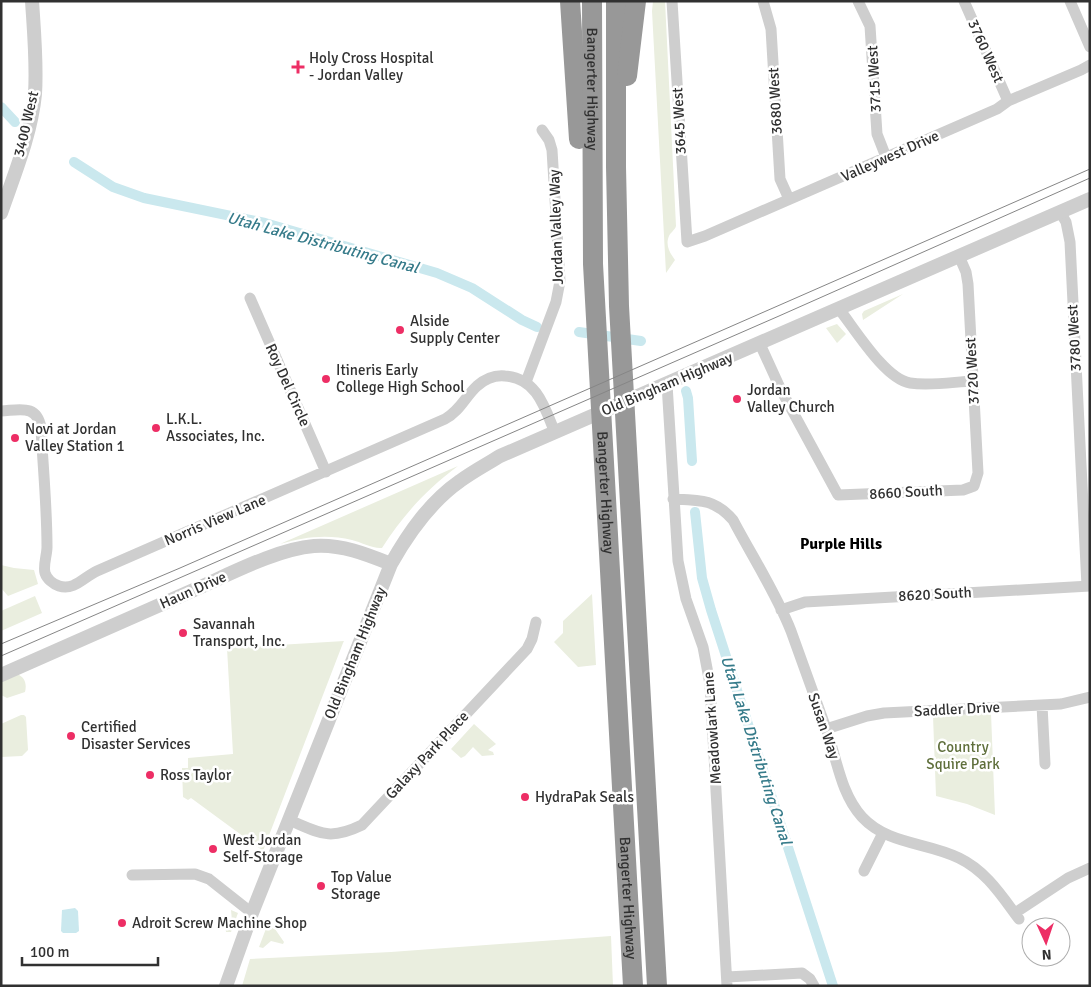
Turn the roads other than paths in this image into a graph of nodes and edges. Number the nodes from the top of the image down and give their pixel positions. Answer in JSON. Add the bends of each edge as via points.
{"nodes":[{"id":1,"x":32,"y":1,"type":"edge"},
{"id":2,"x":570,"y":1,"type":"edge"},
{"id":3,"x":592,"y":1,"type":"edge"},
{"id":4,"x":616,"y":1,"type":"edge"},
{"id":5,"x":636,"y":1,"type":"edge"},
{"id":6,"x":672,"y":1,"type":"edge"},
{"id":7,"x":763,"y":1,"type":"edge"},
{"id":8,"x":858,"y":1,"type":"edge"},
{"id":9,"x":964,"y":1,"type":"edge"},
{"id":10,"x":1070,"y":1,"type":"edge"},
{"id":11,"x":1090,"y":47,"type":"edge"},
{"id":12,"x":1090,"y":65,"type":"edge"},
{"id":13,"x":1008,"y":101,"type":"junction"},
{"id":14,"x":542,"y":130,"type":"dead end"},
{"id":15,"x":886,"y":157,"type":"junction"},
{"id":16,"x":616,"y":167,"type":"junction"},
{"id":17,"x":789,"y":199,"type":"junction"},
{"id":18,"x":1090,"y":199,"type":"edge"},
{"id":19,"x":1060,"y":212,"type":"junction"},
{"id":20,"x":1,"y":213,"type":"edge"},
{"id":21,"x":593,"y":241,"type":"junction"},
{"id":22,"x":687,"y":242,"type":"joint"},
{"id":23,"x":959,"y":256,"type":"junction"},
{"id":24,"x":250,"y":298,"type":"dead end"},
{"id":25,"x":839,"y":309,"type":"junction"},
{"id":26,"x":760,"y":344,"type":"junction"},
{"id":27,"x":973,"y":380,"type":"junction"},
{"id":28,"x":526,"y":382,"type":"junction"},
{"id":29,"x":667,"y":384,"type":"junction"},
{"id":30,"x":1,"y":411,"type":"edge"},
{"id":31,"x":555,"y":433,"type":"junction"},
{"id":32,"x":326,"y":472,"type":"junction"},
{"id":33,"x":974,"y":486,"type":"joint"},
{"id":34,"x":673,"y":499,"type":"junction"},
{"id":35,"x":391,"y":564,"type":"junction"},
{"id":36,"x":1088,"y":586,"type":"edge"},
{"id":37,"x":781,"y":610,"type":"junction"},
{"id":38,"x":536,"y":622,"type":"dead end"},
{"id":39,"x":1,"y":675,"type":"edge"},
{"id":40,"x":1090,"y":697,"type":"edge"},
{"id":41,"x":1042,"y":705,"type":"junction"},
{"id":42,"x":826,"y":729,"type":"junction"},
{"id":43,"x":1045,"y":764,"type":"dead end"},
{"id":44,"x":288,"y":820,"type":"junction"},
{"id":45,"x":883,"y":833,"type":"junction"},
{"id":46,"x":1090,"y":868,"type":"edge"},
{"id":47,"x":864,"y":871,"type":"dead end"},
{"id":48,"x":132,"y":874,"type":"dead end"},
{"id":49,"x":252,"y":913,"type":"junction"},
{"id":50,"x":727,"y":982,"type":"edge"},
{"id":51,"x":226,"y":986,"type":"edge"},
{"id":52,"x":633,"y":986,"type":"edge"},
{"id":53,"x":657,"y":986,"type":"edge"},
{"id":54,"x":814,"y":986,"type":"edge"}],
"edges":[{"from":1,"to":20,"type":"street","name":"3400 West","via":[[36,68],[33,104]]},
{"from":2,"to":21,"type":"highway","via":[[584,219]]},
{"from":3,"to":21,"type":"highway","name":"Bangerter Highway"},
{"from":4,"to":16,"type":"highway","name":"Bangerter Highway"},
{"from":5,"to":16,"type":"highway"},
{"from":6,"to":22,"type":"street","name":"3645 West"},
{"from":7,"to":17,"type":"street","name":"3680 West","via":[[771,29],[780,180]]},
{"from":8,"to":15,"type":"street","name":"3715 West","via":[[870,26],[878,134]]},
{"from":9,"to":13,"type":"street","name":"3760 West"},
{"from":10,"to":11,"type":"street"},
{"from":12,"to":13,"type":"street","name":"Valleywest Drive"},
{"from":13,"to":15,"type":"street","name":"Valleywest Drive","via":[[997,109]]},
{"from":14,"to":28,"type":"street","name":"Jordan Valley Way","via":[[552,150],[560,281],[556,302]]},
{"from":15,"to":17,"type":"street","name":"Valleywest Drive"},
{"from":16,"to":53,"type":"highway","name":"Bangerter Highway","via":[[619,306]]},
{"from":17,"to":22,"type":"street","name":"Valleywest Drive"},
{"from":18,"to":19,"type":"street","name":"Old Bingham Highway"},
{"from":19,"to":23,"type":"street","name":"Old Bingham Highway"},
{"from":19,"to":36,"type":"street","name":"3780 West","via":[[1066,222],[1070,242]]},
{"from":21,"to":52,"type":"highway","name":"Bangerter Highway"},
{"from":23,"to":25,"type":"street","name":"Old Bingham Highway"},
{"from":23,"to":27,"type":"street","name":"3720 West","via":[[967,278]]},
{"from":24,"to":32,"type":"street","name":"Roy Del Circle"},
{"from":25,"to":26,"type":"street","name":"Old Bingham Highway"},
{"from":25,"to":27,"type":"street","via":[[885,369],[897,379],[910,383]]},
{"from":26,"to":29,"type":"street","name":"Old Bingham Highway"},
{"from":26,"to":33,"type":"street","name":"8660 South","via":[[838,495],[963,490]]},
{"from":27,"to":33,"type":"street","name":"3720 West","via":[[978,472]]},
{"from":28,"to":31,"type":"street","via":[[539,395]]},
{"from":28,"to":32,"type":"street","name":"Norris View Lane","via":[[504,376],[487,379],[449,417]]},
{"from":29,"to":31,"type":"street","name":"Old Bingham Highway"},
{"from":29,"to":34,"type":"street","name":"Meadowlark Lane"},
{"from":30,"to":32,"type":"street","name":"Norris View Lane","via":[[26,410],[36,414],[40,424],[47,548],[45,569],[51,582],[64,587],[75,585],[97,571]]},
{"from":31,"to":35,"type":"street","name":"Old Bingham Highway","via":[[500,456],[459,481],[427,510],[407,535]]},
{"from":34,"to":37,"type":"street","name":"Susan Way","via":[[712,504],[733,520]]},
{"from":34,"to":50,"type":"street","name":"Meadowlark Lane","via":[[682,585],[703,647],[710,684]]},
{"from":35,"to":39,"type":"street","name":"Haun Drive","via":[[336,547],[291,550]]},
{"from":35,"to":44,"type":"street","name":"Old Bingham Highway"},
{"from":36,"to":37,"type":"street","name":"8620 South","via":[[816,601],[798,603]]},
{"from":37,"to":42,"type":"street","name":"Susan Way"},
{"from":38,"to":44,"type":"street","name":"Galaxy Park Place","via":[[527,649],[362,824],[334,835],[321,834]]},
{"from":40,"to":41,"type":"street","name":"Saddler Drive"},
{"from":41,"to":42,"type":"street","name":"Saddler Drive","via":[[884,713]]},
{"from":41,"to":43,"type":"street"},
{"from":42,"to":45,"type":"street","name":"Susan Way","via":[[852,804],[868,823]]},
{"from":44,"to":49,"type":"street","name":"Old Bingham Highway"},
{"from":45,"to":46,"type":"street","name":"Susan Way","via":[[967,862],[987,878],[1017,916],[1068,878]]},
{"from":45,"to":47,"type":"street"},
{"from":48,"to":49,"type":"street","via":[[202,876]]},
{"from":49,"to":51,"type":"street","name":"Old Bingham Highway"},
{"from":50,"to":54,"type":"street","via":[[797,973],[807,975]]}]}
